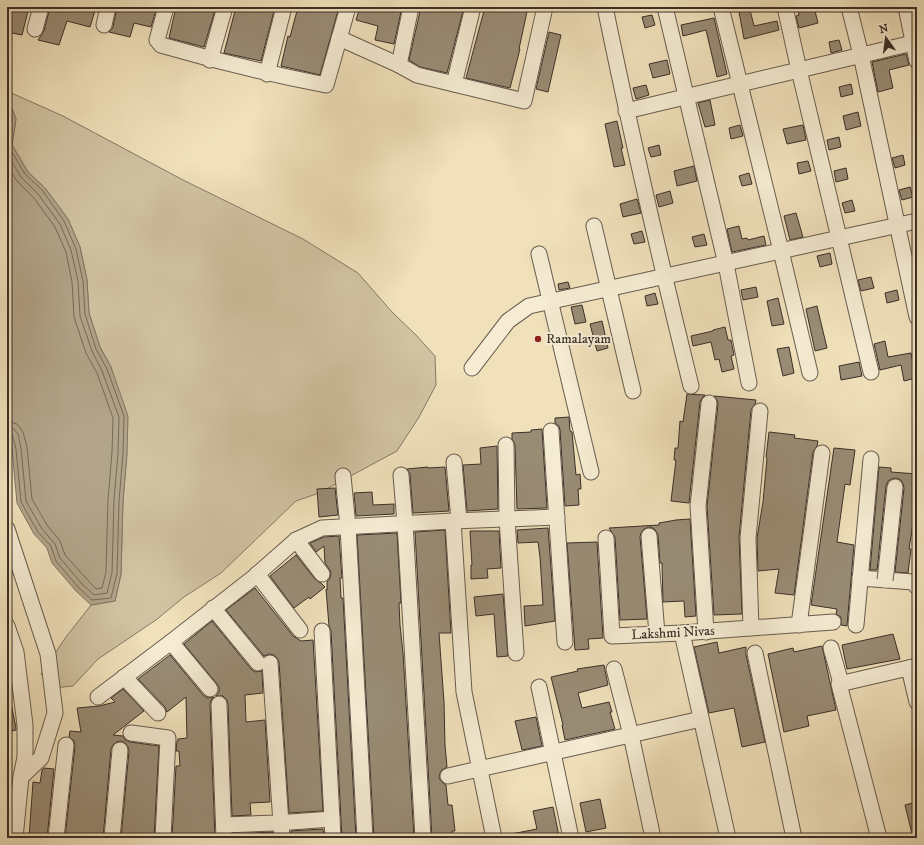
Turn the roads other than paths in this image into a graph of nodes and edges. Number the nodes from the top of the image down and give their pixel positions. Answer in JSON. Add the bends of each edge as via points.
{"nodes":[{"id":1,"x":42,"y":7,"type":"edge"},
{"id":2,"x":108,"y":7,"type":"edge"},
{"id":3,"x":166,"y":7,"type":"edge"},
{"id":4,"x":225,"y":7,"type":"edge"},
{"id":5,"x":284,"y":7,"type":"edge"},
{"id":6,"x":348,"y":7,"type":"edge"},
{"id":7,"x":411,"y":7,"type":"edge"},
{"id":8,"x":473,"y":7,"type":"edge"},
{"id":9,"x":545,"y":7,"type":"edge"},
{"id":10,"x":605,"y":7,"type":"edge"},
{"id":11,"x":665,"y":7,"type":"edge"},
{"id":12,"x":721,"y":7,"type":"edge"},
{"id":13,"x":785,"y":7,"type":"edge"},
{"id":14,"x":849,"y":7,"type":"edge"},
{"id":15,"x":906,"y":7,"type":"edge"},
{"id":16,"x":104,"y":25,"type":"dead end"},
{"id":17,"x":36,"y":29,"type":"dead end"},
{"id":18,"x":339,"y":38,"type":"junction"},
{"id":19,"x":915,"y":42,"type":"edge"},
{"id":20,"x":861,"y":55,"type":"junction"},
{"id":21,"x":210,"y":60,"type":"junction"},
{"id":22,"x":917,"y":61,"type":"edge"},
{"id":23,"x":399,"y":65,"type":"junction"},
{"id":24,"x":799,"y":70,"type":"junction"},
{"id":25,"x":267,"y":74,"type":"junction"},
{"id":26,"x":454,"y":84,"type":"junction"},
{"id":27,"x":740,"y":84,"type":"junction"},
{"id":28,"x":686,"y":97,"type":"junction"},
{"id":29,"x":626,"y":111,"type":"junction"},
{"id":30,"x":917,"y":221,"type":"edge"},
{"id":31,"x":594,"y":226,"type":"dead end"},
{"id":32,"x":897,"y":226,"type":"junction"},
{"id":33,"x":839,"y":238,"type":"junction"},
{"id":34,"x":781,"y":251,"type":"junction"},
{"id":35,"x":539,"y":254,"type":"dead end"},
{"id":36,"x":726,"y":264,"type":"junction"},
{"id":37,"x":664,"y":277,"type":"junction"},
{"id":38,"x":608,"y":289,"type":"junction"},
{"id":39,"x":550,"y":302,"type":"junction"},
{"id":40,"x":917,"y":317,"type":"edge"},
{"id":41,"x":472,"y":368,"type":"dead end"},
{"id":42,"x":871,"y":372,"type":"dead end"},
{"id":43,"x":810,"y":374,"type":"dead end"},
{"id":44,"x":749,"y":383,"type":"dead end"},
{"id":45,"x":692,"y":386,"type":"dead end"},
{"id":46,"x":633,"y":391,"type":"dead end"},
{"id":47,"x":709,"y":403,"type":"dead end"},
{"id":48,"x":760,"y":411,"type":"dead end"},
{"id":49,"x":551,"y":431,"type":"dead end"},
{"id":50,"x":506,"y":445,"type":"dead end"},
{"id":51,"x":822,"y":454,"type":"dead end"},
{"id":52,"x":871,"y":459,"type":"dead end"},
{"id":53,"x":454,"y":462,"type":"dead end"},
{"id":54,"x":591,"y":472,"type":"dead end"},
{"id":55,"x":401,"y":475,"type":"dead end"},
{"id":56,"x":343,"y":476,"type":"dead end"},
{"id":57,"x":894,"y":487,"type":"dead end"},
{"id":58,"x":557,"y":517,"type":"junction"},
{"id":59,"x":507,"y":519,"type":"junction"},
{"id":60,"x":456,"y":521,"type":"junction"},
{"id":61,"x":405,"y":523,"type":"junction"},
{"id":62,"x":348,"y":527,"type":"junction"},
{"id":63,"x":7,"y":529,"type":"edge"},
{"id":64,"x":649,"y":536,"type":"dead end"},
{"id":65,"x":606,"y":538,"type":"dead end"},
{"id":66,"x":296,"y":540,"type":"junction"},
{"id":67,"x":257,"y":574,"type":"junction"},
{"id":68,"x":322,"y":574,"type":"dead end"},
{"id":69,"x":886,"y":576,"type":"dead end"},
{"id":70,"x":860,"y":578,"type":"junction"},
{"id":71,"x":917,"y":587,"type":"edge"},
{"id":72,"x":213,"y":608,"type":"junction"},
{"id":73,"x":833,"y":622,"type":"dead end"},
{"id":74,"x":799,"y":624,"type":"junction"},
{"id":75,"x":856,"y":625,"type":"dead end"},
{"id":76,"x":7,"y":626,"type":"edge"},
{"id":77,"x":751,"y":628,"type":"junction"},
{"id":78,"x":300,"y":630,"type":"dead end"},
{"id":79,"x":322,"y":631,"type":"dead end"},
{"id":80,"x":706,"y":632,"type":"junction"},
{"id":81,"x":657,"y":634,"type":"junction"},
{"id":82,"x":682,"y":634,"type":"junction"},
{"id":83,"x":171,"y":642,"type":"junction"},
{"id":84,"x":565,"y":642,"type":"dead end"},
{"id":85,"x":831,"y":648,"type":"dead end"},
{"id":86,"x":516,"y":653,"type":"dead end"},
{"id":87,"x":754,"y":653,"type":"dead end"},
{"id":88,"x":913,"y":667,"type":"edge"},
{"id":89,"x":614,"y":669,"type":"dead end"},
{"id":90,"x":124,"y":677,"type":"junction"},
{"id":91,"x":841,"y":683,"type":"junction"},
{"id":92,"x":539,"y":687,"type":"dead end"},
{"id":93,"x":210,"y":689,"type":"dead end"},
{"id":94,"x":98,"y":696,"type":"dead end"},
{"id":95,"x":917,"y":702,"type":"edge"},
{"id":96,"x":219,"y":704,"type":"dead end"},
{"id":97,"x":158,"y":713,"type":"dead end"},
{"id":98,"x":701,"y":719,"type":"junction"},
{"id":99,"x":131,"y":733,"type":"dead end"},
{"id":100,"x":631,"y":735,"type":"junction"},
{"id":101,"x":66,"y":745,"type":"dead end"},
{"id":102,"x":120,"y":750,"type":"dead end"},
{"id":103,"x":553,"y":753,"type":"junction"},
{"id":104,"x":480,"y":770,"type":"junction"},
{"id":105,"x":448,"y":776,"type":"dead end"},
{"id":106,"x":21,"y":777,"type":"junction"},
{"id":107,"x":332,"y":819,"type":"junction"},
{"id":108,"x":281,"y":823,"type":"junction"},
{"id":109,"x":224,"y":831,"type":"edge"},
{"id":110,"x":15,"y":838,"type":"edge"},
{"id":111,"x":56,"y":838,"type":"edge"},
{"id":112,"x":112,"y":838,"type":"edge"},
{"id":113,"x":164,"y":838,"type":"edge"},
{"id":114,"x":282,"y":838,"type":"edge"},
{"id":115,"x":333,"y":838,"type":"edge"},
{"id":116,"x":366,"y":838,"type":"edge"},
{"id":117,"x":423,"y":838,"type":"edge"},
{"id":118,"x":494,"y":838,"type":"edge"},
{"id":119,"x":571,"y":838,"type":"edge"},
{"id":120,"x":653,"y":838,"type":"edge"},
{"id":121,"x":728,"y":838,"type":"edge"},
{"id":122,"x":794,"y":838,"type":"edge"},
{"id":123,"x":879,"y":838,"type":"edge"}],
"edges":[{"from":1,"to":17,"type":"street"},
{"from":2,"to":16,"type":"street"},
{"from":3,"to":21,"type":"street","via":[[157,40],[161,45]]},
{"from":4,"to":21,"type":"street"},
{"from":5,"to":25,"type":"street"},
{"from":6,"to":18,"type":"street"},
{"from":7,"to":23,"type":"street"},
{"from":8,"to":26,"type":"street"},
{"from":9,"to":26,"type":"street","via":[[524,101]]},
{"from":10,"to":29,"type":"street"},
{"from":11,"to":28,"type":"street"},
{"from":12,"to":27,"type":"street"},
{"from":13,"to":24,"type":"street"},
{"from":14,"to":20,"type":"street"},
{"from":15,"to":19,"type":"street"},
{"from":18,"to":23,"type":"street"},
{"from":18,"to":25,"type":"street","via":[[326,85]]},
{"from":19,"to":20,"type":"street"},
{"from":19,"to":22,"type":"street"},
{"from":20,"to":24,"type":"street"},
{"from":20,"to":32,"type":"street"},
{"from":21,"to":25,"type":"street"},
{"from":23,"to":26,"type":"street","via":[[417,74]]},
{"from":24,"to":27,"type":"street"},
{"from":24,"to":33,"type":"street"},
{"from":27,"to":28,"type":"street"},
{"from":27,"to":34,"type":"street"},
{"from":28,"to":29,"type":"street"},
{"from":28,"to":36,"type":"street"},
{"from":29,"to":37,"type":"street"},
{"from":30,"to":32,"type":"street"},
{"from":31,"to":38,"type":"street"},
{"from":32,"to":33,"type":"street"},
{"from":32,"to":40,"type":"street"},
{"from":33,"to":34,"type":"street"},
{"from":33,"to":42,"type":"street"},
{"from":34,"to":36,"type":"street"},
{"from":34,"to":43,"type":"street"},
{"from":35,"to":39,"type":"street"},
{"from":36,"to":37,"type":"street"},
{"from":36,"to":44,"type":"street"},
{"from":37,"to":38,"type":"street"},
{"from":37,"to":45,"type":"street"},
{"from":38,"to":39,"type":"street"},
{"from":38,"to":46,"type":"street"},
{"from":39,"to":41,"type":"street","via":[[530,306],[508,321]]},
{"from":39,"to":54,"type":"street"},
{"from":47,"to":80,"type":"street","via":[[698,506]]},
{"from":48,"to":77,"type":"street","via":[[748,538]]},
{"from":49,"to":58,"type":"street"},
{"from":50,"to":59,"type":"street"},
{"from":51,"to":74,"type":"street"},
{"from":52,"to":70,"type":"street"},
{"from":53,"to":60,"type":"street"},
{"from":55,"to":61,"type":"street"},
{"from":56,"to":62,"type":"street"},
{"from":57,"to":69,"type":"street"},
{"from":58,"to":59,"type":"street"},
{"from":58,"to":84,"type":"street"},
{"from":59,"to":60,"type":"street"},
{"from":59,"to":86,"type":"street"},
{"from":60,"to":61,"type":"street"},
{"from":60,"to":104,"type":"street","via":[[464,692]]},
{"from":61,"to":62,"type":"street"},
{"from":61,"to":117,"type":"street"},
{"from":62,"to":66,"type":"street","via":[[322,528]]},
{"from":62,"to":116,"type":"street"},
{"from":63,"to":106,"type":"street","via":[[48,654],[55,713],[41,758]]},
{"from":64,"to":81,"type":"street"},
{"from":65,"to":81,"type":"street","name":"Lakshmi Nivas","via":[[612,636]]},
{"from":66,"to":67,"type":"street"},
{"from":66,"to":68,"type":"street"},
{"from":67,"to":72,"type":"street"},
{"from":67,"to":78,"type":"street"},
{"from":70,"to":71,"type":"street","via":[[913,582]]},
{"from":70,"to":75,"type":"street"},
{"from":72,"to":83,"type":"street"},
{"from":72,"to":108,"type":"street","via":[[264,663]]},
{"from":73,"to":74,"type":"street","name":"Lakshmi Nivas"},
{"from":74,"to":77,"type":"street","name":"Lakshmi Nivas"},
{"from":76,"to":106,"type":"street","via":[[16,652],[25,725],[25,757]]},
{"from":77,"to":80,"type":"street","name":"Lakshmi Nivas"},
{"from":79,"to":107,"type":"street"},
{"from":80,"to":82,"type":"street","name":"Lakshmi Nivas"},
{"from":81,"to":82,"type":"street","name":"Lakshmi Nivas"},
{"from":82,"to":98,"type":"street"},
{"from":83,"to":90,"type":"street"},
{"from":83,"to":93,"type":"street"},
{"from":85,"to":91,"type":"street"},
{"from":87,"to":122,"type":"street"},
{"from":88,"to":91,"type":"street"},
{"from":88,"to":95,"type":"street"},
{"from":89,"to":100,"type":"street"},
{"from":90,"to":94,"type":"street"},
{"from":90,"to":97,"type":"street"},
{"from":91,"to":123,"type":"street","via":[[839,684]]},
{"from":92,"to":103,"type":"street"},
{"from":96,"to":109,"type":"street"},
{"from":98,"to":100,"type":"street"},
{"from":98,"to":121,"type":"street"},
{"from":99,"to":113,"type":"street","via":[[168,738]]},
{"from":100,"to":103,"type":"street"},
{"from":100,"to":120,"type":"street"},
{"from":101,"to":111,"type":"street"},
{"from":102,"to":112,"type":"street"},
{"from":103,"to":104,"type":"street"},
{"from":103,"to":119,"type":"street"},
{"from":104,"to":105,"type":"street"},
{"from":104,"to":118,"type":"street"},
{"from":106,"to":110,"type":"street"},
{"from":107,"to":108,"type":"street"},
{"from":107,"to":115,"type":"street"},
{"from":108,"to":109,"type":"street"},
{"from":108,"to":114,"type":"street"}]}
